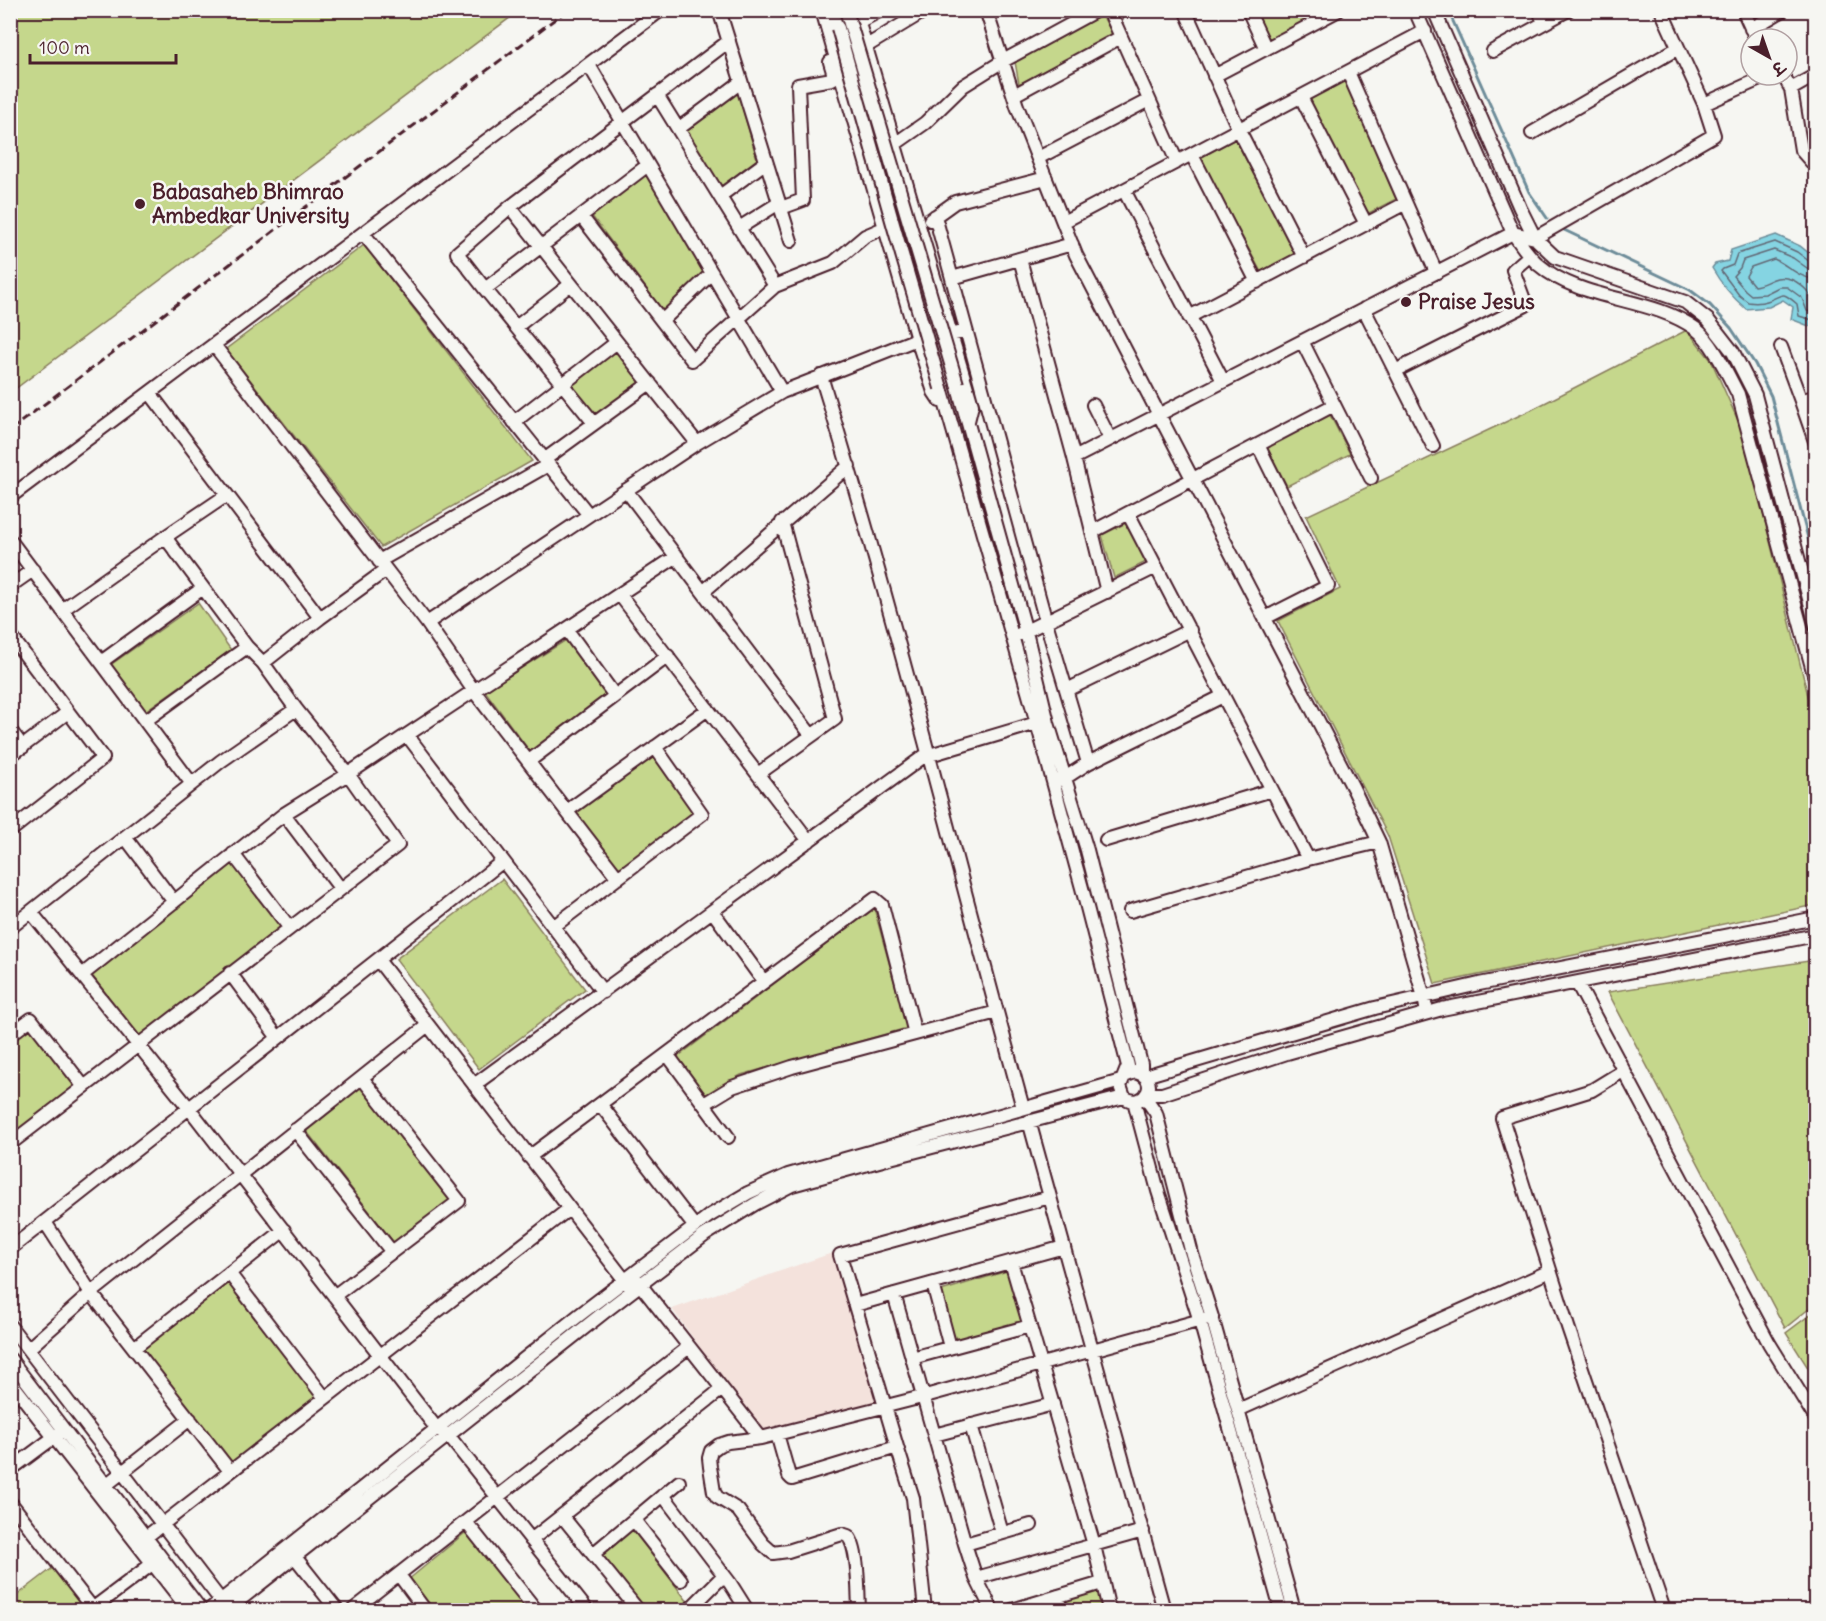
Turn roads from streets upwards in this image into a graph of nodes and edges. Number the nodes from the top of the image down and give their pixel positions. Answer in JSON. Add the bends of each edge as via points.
{"nodes":[{"id":1,"x":661,"y":10,"type":"edge"},
{"id":2,"x":719,"y":10,"type":"edge"},
{"id":3,"x":816,"y":10,"type":"edge"},
{"id":4,"x":822,"y":10,"type":"edge"},
{"id":5,"x":832,"y":10,"type":"edge"},
{"id":6,"x":846,"y":10,"type":"edge"},
{"id":7,"x":881,"y":10,"type":"edge"},
{"id":8,"x":926,"y":10,"type":"edge"},
{"id":9,"x":986,"y":10,"type":"edge"},
{"id":10,"x":1097,"y":10,"type":"edge"},
{"id":11,"x":1109,"y":10,"type":"edge"},
{"id":12,"x":1185,"y":10,"type":"edge"},
{"id":13,"x":1248,"y":10,"type":"edge"},
{"id":14,"x":1415,"y":10,"type":"edge"},
{"id":15,"x":1434,"y":10,"type":"edge"},
{"id":16,"x":1539,"y":10,"type":"edge"},
{"id":17,"x":1568,"y":10,"type":"edge"},
{"id":18,"x":1661,"y":10,"type":"edge"},
{"id":19,"x":1743,"y":10,"type":"edge"},
{"id":20,"x":1783,"y":10,"type":"edge"},
{"id":21,"x":1335,"y":11,"type":"edge"},
{"id":22,"x":857,"y":17,"type":"edge"},
{"id":23,"x":1544,"y":23,"type":"junction"},
{"id":24,"x":1751,"y":27,"type":"edge"},
{"id":25,"x":1762,"y":27,"type":"edge"},
{"id":26,"x":1425,"y":32,"type":"junction"},
{"id":27,"x":829,"y":34,"type":"junction"},
{"id":28,"x":1121,"y":37,"type":"junction"},
{"id":29,"x":729,"y":41,"type":"junction"},
{"id":30,"x":866,"y":47,"type":"junction"},
{"id":31,"x":1678,"y":48,"type":"junction"},
{"id":32,"x":1266,"y":49,"type":"junction"},
{"id":33,"x":1493,"y":51,"type":"dead end"},
{"id":34,"x":1003,"y":60,"type":"junction"},
{"id":35,"x":837,"y":62,"type":"junction"},
{"id":36,"x":589,"y":64,"type":"junction"},
{"id":37,"x":1348,"y":72,"type":"junction"},
{"id":38,"x":1815,"y":75,"type":"edge"},
{"id":39,"x":1214,"y":76,"type":"junction"},
{"id":40,"x":741,"y":82,"type":"junction"},
{"id":41,"x":1742,"y":87,"type":"edge"},
{"id":42,"x":1791,"y":89,"type":"joint"},
{"id":43,"x":1014,"y":94,"type":"junction"},
{"id":44,"x":657,"y":95,"type":"junction"},
{"id":45,"x":1301,"y":97,"type":"junction"},
{"id":46,"x":1149,"y":100,"type":"junction"},
{"id":47,"x":1704,"y":104,"type":"junction"},
{"id":48,"x":623,"y":121,"type":"junction"},
{"id":49,"x":678,"y":129,"type":"junction"},
{"id":50,"x":1239,"y":130,"type":"junction"},
{"id":51,"x":1532,"y":133,"type":"dead end"},
{"id":52,"x":895,"y":144,"type":"junction"},
{"id":53,"x":1192,"y":155,"type":"junction"},
{"id":54,"x":1038,"y":159,"type":"junction"},
{"id":55,"x":766,"y":162,"type":"junction"},
{"id":56,"x":1177,"y":162,"type":"junction"},
{"id":57,"x":648,"y":165,"type":"junction"},
{"id":58,"x":1815,"y":167,"type":"edge"},
{"id":59,"x":1046,"y":178,"type":"junction"},
{"id":60,"x":1124,"y":190,"type":"junction"},
{"id":61,"x":720,"y":196,"type":"junction"},
{"id":62,"x":1404,"y":204,"type":"junction"},
{"id":63,"x":780,"y":206,"type":"junction"},
{"id":64,"x":510,"y":207,"type":"junction"},
{"id":65,"x":581,"y":216,"type":"junction"},
{"id":66,"x":935,"y":216,"type":"junction"},
{"id":67,"x":1063,"y":222,"type":"junction"},
{"id":68,"x":1366,"y":224,"type":"junction"},
{"id":69,"x":886,"y":227,"type":"junction"},
{"id":70,"x":739,"y":228,"type":"junction"},
{"id":71,"x":920,"y":229,"type":"junction"},
{"id":72,"x":363,"y":233,"type":"junction"},
{"id":73,"x":1513,"y":233,"type":"junction"},
{"id":74,"x":1535,"y":238,"type":"junction"},
{"id":75,"x":791,"y":240,"type":"dead end"},
{"id":76,"x":1072,"y":244,"type":"junction"},
{"id":77,"x":541,"y":246,"type":"junction"},
{"id":78,"x":1529,"y":256,"type":"junction"},
{"id":79,"x":1304,"y":257,"type":"junction"},
{"id":80,"x":1020,"y":259,"type":"junction"},
{"id":81,"x":1436,"y":272,"type":"junction"},
{"id":82,"x":712,"y":273,"type":"junction"},
{"id":83,"x":952,"y":278,"type":"junction"},
{"id":84,"x":1257,"y":282,"type":"junction"},
{"id":85,"x":571,"y":284,"type":"junction"},
{"id":86,"x":775,"y":286,"type":"junction"},
{"id":87,"x":485,"y":289,"type":"junction"},
{"id":88,"x":1364,"y":309,"type":"junction"},
{"id":89,"x":1190,"y":317,"type":"junction"},
{"id":90,"x":739,"y":319,"type":"junction"},
{"id":91,"x":662,"y":321,"type":"junction"},
{"id":92,"x":516,"y":327,"type":"junction"},
{"id":93,"x":966,"y":331,"type":"junction"},
{"id":94,"x":951,"y":335,"type":"junction"},
{"id":95,"x":917,"y":339,"type":"junction"},
{"id":96,"x":1302,"y":341,"type":"junction"},
{"id":97,"x":616,"y":342,"type":"junction"},
{"id":98,"x":214,"y":345,"type":"junction"},
{"id":99,"x":1781,"y":346,"type":"dead end"},
{"id":100,"x":1395,"y":371,"type":"junction"},
{"id":101,"x":821,"y":376,"type":"junction"},
{"id":102,"x":1223,"y":381,"type":"junction"},
{"id":103,"x":650,"y":383,"type":"junction"},
{"id":104,"x":562,"y":384,"type":"junction"},
{"id":105,"x":782,"y":392,"type":"junction"},
{"id":106,"x":150,"y":393,"type":"junction"},
{"id":107,"x":1815,"y":396,"type":"edge"},
{"id":108,"x":1801,"y":401,"type":"junction"},
{"id":109,"x":1093,"y":405,"type":"dead end"},
{"id":110,"x":1334,"y":405,"type":"junction"},
{"id":111,"x":1159,"y":414,"type":"junction"},
{"id":112,"x":950,"y":418,"type":"junction"},
{"id":113,"x":514,"y":422,"type":"junction"},
{"id":114,"x":594,"y":423,"type":"junction"},
{"id":115,"x":968,"y":423,"type":"junction"},
{"id":116,"x":1110,"y":439,"type":"junction"},
{"id":117,"x":697,"y":443,"type":"junction"},
{"id":118,"x":1815,"y":444,"type":"edge"},
{"id":119,"x":1258,"y":445,"type":"junction"},
{"id":120,"x":1433,"y":446,"type":"dead end"},
{"id":121,"x":1074,"y":458,"type":"junction"},
{"id":122,"x":546,"y":462,"type":"junction"},
{"id":123,"x":849,"y":466,"type":"junction"},
{"id":124,"x":1371,"y":478,"type":"dead end"},
{"id":125,"x":1193,"y":479,"type":"junction"},
{"id":126,"x":626,"y":490,"type":"junction"},
{"id":127,"x":227,"y":495,"type":"junction"},
{"id":128,"x":10,"y":497,"type":"edge"},
{"id":129,"x":1128,"y":513,"type":"junction"},
{"id":130,"x":588,"y":515,"type":"junction"},
{"id":131,"x":782,"y":522,"type":"junction"},
{"id":132,"x":1092,"y":532,"type":"junction"},
{"id":133,"x":165,"y":537,"type":"junction"},
{"id":134,"x":10,"y":540,"type":"edge"},
{"id":135,"x":677,"y":556,"type":"junction"},
{"id":136,"x":382,"y":565,"type":"junction"},
{"id":137,"x":1156,"y":567,"type":"junction"},
{"id":138,"x":33,"y":570,"type":"junction"},
{"id":139,"x":10,"y":586,"type":"edge"},
{"id":140,"x":202,"y":588,"type":"junction"},
{"id":141,"x":704,"y":592,"type":"junction"},
{"id":142,"x":1107,"y":592,"type":"junction"},
{"id":143,"x":621,"y":595,"type":"junction"},
{"id":144,"x":62,"y":610,"type":"junction"},
{"id":145,"x":320,"y":618,"type":"junction"},
{"id":146,"x":1265,"y":618,"type":"junction"},
{"id":147,"x":1046,"y":622,"type":"junction"},
{"id":148,"x":427,"y":623,"type":"junction"},
{"id":149,"x":1815,"y":625,"type":"edge"},
{"id":150,"x":567,"y":630,"type":"junction"},
{"id":151,"x":1190,"y":630,"type":"junction"},
{"id":152,"x":1026,"y":632,"type":"junction"},
{"id":153,"x":10,"y":635,"type":"edge"},
{"id":154,"x":1013,"y":638,"type":"junction"},
{"id":155,"x":247,"y":647,"type":"junction"},
{"id":156,"x":668,"y":656,"type":"junction"},
{"id":157,"x":101,"y":662,"type":"junction"},
{"id":158,"x":263,"y":663,"type":"junction"},
{"id":159,"x":1815,"y":682,"type":"edge"},
{"id":160,"x":1067,"y":690,"type":"junction"},
{"id":161,"x":474,"y":691,"type":"junction"},
{"id":162,"x":615,"y":696,"type":"junction"},
{"id":163,"x":1223,"y":696,"type":"junction"},
{"id":164,"x":296,"y":709,"type":"junction"},
{"id":165,"x":708,"y":709,"type":"junction"},
{"id":166,"x":68,"y":712,"type":"junction"},
{"id":167,"x":145,"y":721,"type":"junction"},
{"id":168,"x":1037,"y":723,"type":"junction"},
{"id":169,"x":10,"y":730,"type":"edge"},
{"id":170,"x":407,"y":735,"type":"junction"},
{"id":171,"x":811,"y":735,"type":"junction"},
{"id":172,"x":23,"y":747,"type":"junction"},
{"id":173,"x":655,"y":747,"type":"junction"},
{"id":174,"x":930,"y":755,"type":"junction"},
{"id":175,"x":10,"y":756,"type":"edge"},
{"id":176,"x":529,"y":761,"type":"junction"},
{"id":177,"x":1088,"y":763,"type":"junction"},
{"id":178,"x":348,"y":774,"type":"junction"},
{"id":179,"x":758,"y":774,"type":"junction"},
{"id":180,"x":1059,"y":780,"type":"junction"},
{"id":181,"x":192,"y":784,"type":"junction"},
{"id":182,"x":1272,"y":790,"type":"junction"},
{"id":183,"x":567,"y":811,"type":"junction"},
{"id":184,"x":284,"y":814,"type":"junction"},
{"id":185,"x":10,"y":831,"type":"edge"},
{"id":186,"x":125,"y":837,"type":"junction"},
{"id":187,"x":1106,"y":840,"type":"dead end"},
{"id":188,"x":809,"y":841,"type":"junction"},
{"id":189,"x":1379,"y":842,"type":"junction"},
{"id":190,"x":233,"y":854,"type":"junction"},
{"id":191,"x":1308,"y":859,"type":"junction"},
{"id":192,"x":503,"y":861,"type":"junction"},
{"id":193,"x":618,"y":878,"type":"junction"},
{"id":194,"x":340,"y":888,"type":"junction"},
{"id":195,"x":174,"y":902,"type":"junction"},
{"id":196,"x":1130,"y":911,"type":"dead end"},
{"id":197,"x":31,"y":912,"type":"junction"},
{"id":198,"x":713,"y":912,"type":"junction"},
{"id":199,"x":1815,"y":918,"type":"edge"},
{"id":200,"x":289,"y":927,"type":"junction"},
{"id":201,"x":553,"y":927,"type":"junction"},
{"id":202,"x":10,"y":928,"type":"edge"},
{"id":203,"x":1815,"y":935,"type":"edge"},
{"id":204,"x":378,"y":960,"type":"junction"},
{"id":205,"x":230,"y":973,"type":"junction"},
{"id":206,"x":82,"y":975,"type":"junction"},
{"id":207,"x":764,"y":982,"type":"junction"},
{"id":208,"x":1577,"y":983,"type":"junction"},
{"id":209,"x":603,"y":992,"type":"junction"},
{"id":210,"x":1424,"y":997,"type":"junction"},
{"id":211,"x":997,"y":1011,"type":"junction"},
{"id":212,"x":1427,"y":1013,"type":"junction"},
{"id":213,"x":428,"y":1025,"type":"junction"},
{"id":214,"x":915,"y":1034,"type":"junction"},
{"id":215,"x":10,"y":1035,"type":"edge"},
{"id":216,"x":278,"y":1038,"type":"junction"},
{"id":217,"x":138,"y":1045,"type":"junction"},
{"id":218,"x":667,"y":1054,"type":"junction"},
{"id":219,"x":1623,"y":1071,"type":"junction"},
{"id":220,"x":1143,"y":1075,"type":"junction"},
{"id":221,"x":362,"y":1077,"type":"junction"},
{"id":222,"x":1123,"y":1078,"type":"junction"},
{"id":223,"x":474,"y":1085,"type":"junction"},
{"id":224,"x":84,"y":1087,"type":"junction"},
{"id":225,"x":1137,"y":1097,"type":"junction"},
{"id":226,"x":600,"y":1104,"type":"junction"},
{"id":227,"x":704,"y":1104,"type":"junction"},
{"id":228,"x":189,"y":1108,"type":"junction"},
{"id":229,"x":1023,"y":1108,"type":"junction"},
{"id":230,"x":1029,"y":1121,"type":"junction"},
{"id":231,"x":296,"y":1130,"type":"junction"},
{"id":232,"x":728,"y":1137,"type":"dead end"},
{"id":233,"x":10,"y":1144,"type":"edge"},
{"id":234,"x":529,"y":1157,"type":"junction"},
{"id":235,"x":241,"y":1175,"type":"junction"},
{"id":236,"x":1050,"y":1197,"type":"junction"},
{"id":237,"x":733,"y":1202,"type":"junction"},
{"id":238,"x":569,"y":1209,"type":"junction"},
{"id":239,"x":741,"y":1213,"type":"junction"},
{"id":240,"x":45,"y":1222,"type":"junction"},
{"id":241,"x":695,"y":1227,"type":"junction"},
{"id":242,"x":284,"y":1230,"type":"junction"},
{"id":243,"x":1064,"y":1247,"type":"junction"},
{"id":244,"x":10,"y":1249,"type":"edge"},
{"id":245,"x":392,"y":1252,"type":"junction"},
{"id":246,"x":1011,"y":1262,"type":"junction"},
{"id":247,"x":1550,"y":1271,"type":"junction"},
{"id":248,"x":229,"y":1273,"type":"junction"},
{"id":249,"x":632,"y":1283,"type":"junction"},
{"id":250,"x":933,"y":1284,"type":"junction"},
{"id":251,"x":91,"y":1293,"type":"junction"},
{"id":252,"x":894,"y":1294,"type":"junction"},
{"id":253,"x":334,"y":1296,"type":"junction"},
{"id":254,"x":855,"y":1305,"type":"junction"},
{"id":255,"x":1206,"y":1319,"type":"junction"},
{"id":256,"x":10,"y":1326,"type":"edge"},
{"id":257,"x":1030,"y":1326,"type":"junction"},
{"id":258,"x":690,"y":1347,"type":"junction"},
{"id":259,"x":950,"y":1347,"type":"junction"},
{"id":260,"x":134,"y":1348,"type":"junction"},
{"id":261,"x":28,"y":1349,"type":"junction"},
{"id":262,"x":1093,"y":1350,"type":"junction"},
{"id":263,"x":380,"y":1354,"type":"junction"},
{"id":264,"x":912,"y":1358,"type":"junction"},
{"id":265,"x":10,"y":1359,"type":"edge"},
{"id":266,"x":1041,"y":1364,"type":"junction"},
{"id":267,"x":10,"y":1381,"type":"edge"},
{"id":268,"x":722,"y":1389,"type":"junction"},
{"id":269,"x":923,"y":1397,"type":"junction"},
{"id":270,"x":325,"y":1398,"type":"junction"},
{"id":271,"x":1053,"y":1404,"type":"junction"},
{"id":272,"x":885,"y":1407,"type":"junction"},
{"id":273,"x":1238,"y":1410,"type":"junction"},
{"id":274,"x":190,"y":1419,"type":"junction"},
{"id":275,"x":1815,"y":1419,"type":"edge"},
{"id":276,"x":971,"y":1425,"type":"junction"},
{"id":277,"x":443,"y":1432,"type":"junction"},
{"id":278,"x":59,"y":1433,"type":"junction"},
{"id":279,"x":777,"y":1434,"type":"junction"},
{"id":280,"x":934,"y":1435,"type":"junction"},
{"id":281,"x":761,"y":1438,"type":"junction"},
{"id":282,"x":897,"y":1447,"type":"junction"},
{"id":283,"x":10,"y":1470,"type":"edge"},
{"id":284,"x":231,"y":1471,"type":"junction"},
{"id":285,"x":123,"y":1473,"type":"junction"},
{"id":286,"x":678,"y":1482,"type":"dead end"},
{"id":287,"x":106,"y":1485,"type":"junction"},
{"id":288,"x":663,"y":1495,"type":"junction"},
{"id":289,"x":497,"y":1497,"type":"junction"},
{"id":290,"x":10,"y":1502,"type":"edge"},
{"id":291,"x":562,"y":1516,"type":"junction"},
{"id":292,"x":633,"y":1520,"type":"junction"},
{"id":293,"x":466,"y":1522,"type":"junction"},
{"id":294,"x":162,"y":1524,"type":"junction"},
{"id":295,"x":1031,"y":1525,"type":"dead end"},
{"id":296,"x":1143,"y":1531,"type":"junction"},
{"id":297,"x":1002,"y":1533,"type":"junction"},
{"id":298,"x":146,"y":1537,"type":"junction"},
{"id":299,"x":531,"y":1540,"type":"junction"},
{"id":300,"x":965,"y":1544,"type":"junction"},
{"id":301,"x":1094,"y":1545,"type":"junction"},
{"id":302,"x":292,"y":1552,"type":"junction"},
{"id":303,"x":593,"y":1554,"type":"junction"},
{"id":304,"x":152,"y":1564,"type":"junction"},
{"id":305,"x":399,"y":1575,"type":"junction"},
{"id":306,"x":724,"y":1575,"type":"junction"},
{"id":307,"x":976,"y":1578,"type":"junction"},
{"id":308,"x":681,"y":1581,"type":"dead end"},
{"id":309,"x":1102,"y":1583,"type":"junction"},
{"id":310,"x":1058,"y":1596,"type":"junction"},
{"id":311,"x":220,"y":1608,"type":"edge"},
{"id":312,"x":744,"y":1609,"type":"edge"},
{"id":313,"x":92,"y":1610,"type":"edge"},
{"id":314,"x":1018,"y":1610,"type":"edge"},
{"id":315,"x":189,"y":1611,"type":"edge"},
{"id":316,"x":201,"y":1611,"type":"edge"},
{"id":317,"x":337,"y":1611,"type":"edge"},
{"id":318,"x":353,"y":1611,"type":"edge"},
{"id":319,"x":425,"y":1611,"type":"edge"},
{"id":320,"x":536,"y":1611,"type":"edge"},
{"id":321,"x":587,"y":1611,"type":"edge"},
{"id":322,"x":638,"y":1611,"type":"edge"},
{"id":323,"x":689,"y":1611,"type":"edge"},
{"id":324,"x":859,"y":1611,"type":"edge"},
{"id":325,"x":925,"y":1611,"type":"edge"},
{"id":326,"x":992,"y":1611,"type":"edge"},
{"id":327,"x":1062,"y":1611,"type":"edge"},
{"id":328,"x":1109,"y":1611,"type":"edge"},
{"id":329,"x":1164,"y":1611,"type":"edge"},
{"id":330,"x":1281,"y":1611,"type":"edge"},
{"id":331,"x":1294,"y":1611,"type":"edge"},
{"id":332,"x":1664,"y":1611,"type":"edge"}],
"edges":[{"from":1,"to":36,"type":"street"},
{"from":2,"to":29,"type":"street"},
{"from":3,"to":63,"type":"street","via":[[834,76],[798,85],[803,200]]},
{"from":4,"to":27,"type":"street"},
{"from":5,"to":112,"type":"street","bridge":true},
{"from":6,"to":115,"type":"street","bridge":true},
{"from":7,"to":22,"type":"street"},
{"from":8,"to":30,"type":"street"},
{"from":9,"to":34,"type":"street"},
{"from":10,"to":34,"type":"street"},
{"from":11,"to":28,"type":"street"},
{"from":12,"to":39,"type":"street"},
{"from":13,"to":32,"type":"street"},
{"from":14,"to":26,"type":"street"},
{"from":15,"to":74,"type":"street"},
{"from":16,"to":23,"type":"street"},
{"from":17,"to":23,"type":"street"},
{"from":18,"to":31,"type":"street"},
{"from":19,"to":24,"type":"street"},
{"from":20,"to":25,"type":"street"},
{"from":21,"to":32,"type":"street"},
{"from":22,"to":27,"type":"street"},
{"from":22,"to":30,"type":"street"},
{"from":23,"to":33,"type":"street"},
{"from":26,"to":37,"type":"street"},
{"from":26,"to":73,"type":"street"},
{"from":27,"to":35,"type":"street"},
{"from":28,"to":43,"type":"street"},
{"from":28,"to":46,"type":"street"},
{"from":29,"to":40,"type":"street"},
{"from":29,"to":44,"type":"street"},
{"from":30,"to":35,"type":"street"},
{"from":30,"to":52,"type":"street"},
{"from":31,"to":47,"type":"street"},
{"from":31,"to":51,"type":"street"},
{"from":32,"to":39,"type":"street"},
{"from":34,"to":43,"type":"street"},
{"from":34,"to":52,"type":"street","via":[[963,86],[925,123]]},
{"from":35,"to":69,"type":"street"},
{"from":36,"to":48,"type":"street"},
{"from":36,"to":72,"type":"street"},
{"from":37,"to":45,"type":"street"},
{"from":37,"to":62,"type":"street"},
{"from":38,"to":42,"type":"street"},
{"from":39,"to":50,"type":"street"},
{"from":40,"to":49,"type":"street"},
{"from":40,"to":55,"type":"street"},
{"from":41,"to":47,"type":"street"},
{"from":42,"to":58,"type":"street","via":[[1801,150]]},
{"from":43,"to":54,"type":"street"},
{"from":44,"to":48,"type":"street"},
{"from":44,"to":49,"type":"street"},
{"from":45,"to":50,"type":"street"},
{"from":45,"to":68,"type":"street"},
{"from":46,"to":54,"type":"street"},
{"from":46,"to":56,"type":"street"},
{"from":47,"to":74,"type":"street","via":[[1714,135]]},
{"from":48,"to":57,"type":"street"},
{"from":48,"to":64,"type":"street"},
{"from":49,"to":61,"type":"street"},
{"from":50,"to":53,"type":"street"},
{"from":50,"to":79,"type":"street"},
{"from":52,"to":71,"type":"street"},
{"from":53,"to":56,"type":"street"},
{"from":53,"to":84,"type":"street"},
{"from":54,"to":59,"type":"street"},
{"from":55,"to":61,"type":"street"},
{"from":55,"to":63,"type":"street"},
{"from":56,"to":60,"type":"street"},
{"from":57,"to":65,"type":"street"},
{"from":57,"to":82,"type":"street"},
{"from":59,"to":66,"type":"street","via":[[955,202]]},
{"from":59,"to":67,"type":"street"},
{"from":60,"to":67,"type":"street"},
{"from":60,"to":89,"type":"street"},
{"from":61,"to":70,"type":"street"},
{"from":62,"to":68,"type":"street"},
{"from":62,"to":81,"type":"street"},
{"from":63,"to":70,"type":"street"},
{"from":63,"to":75,"type":"street"},
{"from":64,"to":77,"type":"street"},
{"from":64,"to":87,"type":"street","via":[[457,253]]},
{"from":65,"to":77,"type":"street"},
{"from":65,"to":91,"type":"street"},
{"from":66,"to":71,"type":"street"},
{"from":66,"to":83,"type":"street"},
{"from":67,"to":76,"type":"street"},
{"from":68,"to":79,"type":"street"},
{"from":69,"to":86,"type":"street","via":[[866,236],[833,262]]},
{"from":69,"to":95,"type":"street"},
{"from":70,"to":86,"type":"street"},
{"from":71,"to":94,"type":"street"},
{"from":72,"to":98,"type":"street"},
{"from":72,"to":113,"type":"street"},
{"from":73,"to":74,"type":"street"},
{"from":73,"to":78,"type":"street"},
{"from":73,"to":81,"type":"street"},
{"from":74,"to":149,"type":"street","via":[[1555,257],[1685,302],[1708,320],[1733,352],[1755,395]]},
{"from":76,"to":80,"type":"street"},
{"from":76,"to":111,"type":"street"},
{"from":77,"to":85,"type":"street"},
{"from":77,"to":87,"type":"street"},
{"from":78,"to":100,"type":"street","via":[[1513,270],[1527,304]]},
{"from":78,"to":159,"type":"street","via":[[1566,282],[1676,317],[1698,330],[1718,356],[1738,394]]},
{"from":79,"to":84,"type":"street"},
{"from":80,"to":83,"type":"street"},
{"from":80,"to":121,"type":"street"},
{"from":81,"to":88,"type":"street"},
{"from":82,"to":90,"type":"street"},
{"from":82,"to":91,"type":"street"},
{"from":83,"to":93,"type":"street"},
{"from":84,"to":89,"type":"street"},
{"from":85,"to":92,"type":"street"},
{"from":85,"to":97,"type":"street"},
{"from":86,"to":90,"type":"street"},
{"from":87,"to":92,"type":"street"},
{"from":88,"to":96,"type":"street"},
{"from":88,"to":100,"type":"street"},
{"from":89,"to":102,"type":"street"},
{"from":90,"to":91,"type":"street","via":[[692,360]]},
{"from":90,"to":105,"type":"street"},
{"from":92,"to":104,"type":"street"},
{"from":93,"to":94,"type":"street"},
{"from":93,"to":147,"type":"street"},
{"from":94,"to":95,"type":"street"},
{"from":94,"to":115,"type":"street","via":[[972,405]]},
{"from":95,"to":101,"type":"street"},
{"from":95,"to":112,"type":"street","via":[[934,392]]},
{"from":96,"to":102,"type":"street"},
{"from":96,"to":110,"type":"street"},
{"from":97,"to":103,"type":"street"},
{"from":97,"to":104,"type":"street"},
{"from":98,"to":106,"type":"street"},
{"from":98,"to":136,"type":"street"},
{"from":99,"to":108,"type":"street"},
{"from":100,"to":120,"type":"street"},
{"from":101,"to":105,"type":"street"},
{"from":101,"to":123,"type":"street"},
{"from":102,"to":111,"type":"street"},
{"from":103,"to":114,"type":"street"},
{"from":103,"to":117,"type":"street"},
{"from":104,"to":113,"type":"street"},
{"from":104,"to":114,"type":"street"},
{"from":105,"to":117,"type":"street"},
{"from":106,"to":127,"type":"street"},
{"from":106,"to":128,"type":"street"},
{"from":107,"to":108,"type":"street"},
{"from":108,"to":118,"type":"street"},
{"from":109,"to":116,"type":"street"},
{"from":110,"to":119,"type":"street"},
{"from":110,"to":124,"type":"street"},
{"from":111,"to":116,"type":"street"},
{"from":111,"to":125,"type":"street"},
{"from":112,"to":154,"type":"street"},
{"from":113,"to":122,"type":"street"},
{"from":114,"to":122,"type":"street"},
{"from":115,"to":152,"type":"street"},
{"from":116,"to":121,"type":"street"},
{"from":117,"to":126,"type":"street"},
{"from":119,"to":125,"type":"street"},
{"from":119,"to":146,"type":"street","via":[[1328,586]]},
{"from":121,"to":132,"type":"street"},
{"from":122,"to":130,"type":"street"},
{"from":122,"to":136,"type":"street"},
{"from":123,"to":131,"type":"street"},
{"from":123,"to":174,"type":"street"},
{"from":125,"to":129,"type":"street"},
{"from":125,"to":146,"type":"street"},
{"from":126,"to":130,"type":"street"},
{"from":126,"to":135,"type":"street"},
{"from":127,"to":133,"type":"street"},
{"from":127,"to":145,"type":"street"},
{"from":129,"to":132,"type":"street"},
{"from":129,"to":137,"type":"street"},
{"from":130,"to":148,"type":"street"},
{"from":131,"to":141,"type":"street"},
{"from":131,"to":171,"type":"street","via":[[835,719]]},
{"from":132,"to":142,"type":"street"},
{"from":133,"to":140,"type":"street"},
{"from":133,"to":144,"type":"street"},
{"from":134,"to":138,"type":"street"},
{"from":135,"to":141,"type":"street"},
{"from":135,"to":143,"type":"street"},
{"from":136,"to":145,"type":"street"},
{"from":136,"to":148,"type":"street"},
{"from":137,"to":142,"type":"street"},
{"from":137,"to":151,"type":"street"},
{"from":138,"to":139,"type":"street"},
{"from":138,"to":144,"type":"street"},
{"from":140,"to":155,"type":"street"},
{"from":140,"to":157,"type":"street"},
{"from":141,"to":171,"type":"street"},
{"from":142,"to":147,"type":"street"},
{"from":143,"to":150,"type":"street"},
{"from":143,"to":156,"type":"street"},
{"from":144,"to":157,"type":"street"},
{"from":145,"to":158,"type":"street"},
{"from":146,"to":189,"type":"street"},
{"from":147,"to":152,"type":"street"},
{"from":147,"to":160,"type":"street"},
{"from":148,"to":161,"type":"street"},
{"from":150,"to":161,"type":"street"},
{"from":150,"to":162,"type":"street"},
{"from":151,"to":160,"type":"street"},
{"from":151,"to":163,"type":"street"},
{"from":152,"to":154,"type":"street"},
{"from":152,"to":180,"type":"street"},
{"from":153,"to":166,"type":"street"},
{"from":154,"to":168,"type":"street"},
{"from":155,"to":158,"type":"street"},
{"from":155,"to":167,"type":"street"},
{"from":156,"to":162,"type":"street"},
{"from":156,"to":165,"type":"street"},
{"from":157,"to":167,"type":"street"},
{"from":158,"to":164,"type":"street"},
{"from":160,"to":177,"type":"street"},
{"from":161,"to":170,"type":"street"},
{"from":161,"to":176,"type":"street"},
{"from":162,"to":176,"type":"street"},
{"from":163,"to":177,"type":"street"},
{"from":163,"to":182,"type":"street"},
{"from":164,"to":178,"type":"street"},
{"from":164,"to":181,"type":"street"},
{"from":165,"to":173,"type":"street"},
{"from":165,"to":179,"type":"street"},
{"from":166,"to":172,"type":"street"},
{"from":166,"to":185,"type":"street","via":[[102,758]]},
{"from":167,"to":181,"type":"street"},
{"from":168,"to":174,"type":"street"},
{"from":168,"to":180,"type":"street"},
{"from":169,"to":172,"type":"street"},
{"from":170,"to":178,"type":"street"},
{"from":170,"to":192,"type":"street"},
{"from":171,"to":179,"type":"street"},
{"from":172,"to":175,"type":"street"},
{"from":173,"to":183,"type":"street"},
{"from":173,"to":193,"type":"street","via":[[702,814]]},
{"from":174,"to":188,"type":"street"},
{"from":174,"to":211,"type":"street"},
{"from":176,"to":183,"type":"street"},
{"from":177,"to":180,"type":"street"},
{"from":178,"to":184,"type":"street"},
{"from":178,"to":194,"type":"street","via":[[398,845]]},
{"from":179,"to":188,"type":"street"},
{"from":180,"to":220,"type":"street","via":[[1090,861]]},
{"from":180,"to":222,"type":"street","via":[[1128,1066]]},
{"from":181,"to":186,"type":"street"},
{"from":182,"to":187,"type":"street"},
{"from":182,"to":191,"type":"street"},
{"from":183,"to":193,"type":"street"},
{"from":184,"to":190,"type":"street"},
{"from":184,"to":194,"type":"street"},
{"from":186,"to":195,"type":"street"},
{"from":186,"to":197,"type":"street"},
{"from":188,"to":198,"type":"street"},
{"from":189,"to":191,"type":"street"},
{"from":189,"to":210,"type":"street"},
{"from":190,"to":195,"type":"street"},
{"from":190,"to":200,"type":"street"},
{"from":191,"to":196,"type":"street"},
{"from":192,"to":201,"type":"street"},
{"from":192,"to":204,"type":"street"},
{"from":193,"to":201,"type":"street"},
{"from":194,"to":200,"type":"street"},
{"from":195,"to":206,"type":"street"},
{"from":197,"to":202,"type":"street"},
{"from":197,"to":206,"type":"street"},
{"from":198,"to":207,"type":"street"},
{"from":198,"to":209,"type":"street"},
{"from":199,"to":210,"type":"street"},
{"from":200,"to":205,"type":"street"},
{"from":201,"to":209,"type":"street"},
{"from":203,"to":208,"type":"street"},
{"from":204,"to":213,"type":"street"},
{"from":204,"to":216,"type":"street"},
{"from":205,"to":216,"type":"street"},
{"from":205,"to":217,"type":"street"},
{"from":206,"to":217,"type":"street"},
{"from":207,"to":214,"type":"street","via":[[876,898],[882,905]]},
{"from":207,"to":218,"type":"street"},
{"from":208,"to":212,"type":"street"},
{"from":208,"to":219,"type":"street"},
{"from":209,"to":223,"type":"street"},
{"from":210,"to":212,"type":"street"},
{"from":210,"to":220,"type":"street"},
{"from":211,"to":214,"type":"street"},
{"from":211,"to":229,"type":"street"},
{"from":212,"to":225,"type":"street","via":[[1162,1094]]},
{"from":213,"to":221,"type":"street"},
{"from":213,"to":223,"type":"street"},
{"from":214,"to":227,"type":"street","via":[[792,1067],[732,1087]]},
{"from":215,"to":224,"type":"street","via":[[31,1019]]},
{"from":216,"to":228,"type":"street"},
{"from":217,"to":224,"type":"street"},
{"from":217,"to":228,"type":"street"},
{"from":218,"to":226,"type":"street"},
{"from":218,"to":227,"type":"street"},
{"from":219,"to":247,"type":"street","via":[[1592,1090],[1502,1118]]},
{"from":219,"to":275,"type":"street","via":[[1769,1344]]},
{"from":220,"to":222,"type":"street","via":[[1132,1072]]},
{"from":220,"to":225,"type":"street","via":[[1149,1087]]},
{"from":221,"to":231,"type":"street"},
{"from":221,"to":245,"type":"street","via":[[459,1201]]},
{"from":222,"to":225,"type":"street","via":[[1121,1092]]},
{"from":222,"to":229,"type":"street"},
{"from":223,"to":234,"type":"street"},
{"from":224,"to":233,"type":"street"},
{"from":225,"to":230,"type":"street"},
{"from":225,"to":255,"type":"street","via":[[1158,1191]]},
{"from":225,"to":255,"type":"street","via":[[1156,1113]]},
{"from":226,"to":234,"type":"street"},
{"from":226,"to":241,"type":"street"},
{"from":227,"to":232,"type":"street"},
{"from":228,"to":235,"type":"street"},
{"from":228,"to":240,"type":"street"},
{"from":229,"to":237,"type":"street","via":[[788,1175]]},
{"from":230,"to":236,"type":"street"},
{"from":230,"to":239,"type":"street","via":[[792,1185]]},
{"from":231,"to":235,"type":"street"},
{"from":231,"to":245,"type":"street"},
{"from":234,"to":238,"type":"street"},
{"from":235,"to":242,"type":"street"},
{"from":235,"to":251,"type":"street"},
{"from":236,"to":243,"type":"street"},
{"from":236,"to":254,"type":"street","via":[[840,1255]]},
{"from":237,"to":239,"type":"street"},
{"from":237,"to":241,"type":"street"},
{"from":238,"to":249,"type":"street"},
{"from":238,"to":263,"type":"street"},
{"from":239,"to":249,"type":"street"},
{"from":240,"to":244,"type":"street"},
{"from":240,"to":251,"type":"street"},
{"from":241,"to":249,"type":"street"},
{"from":242,"to":248,"type":"street"},
{"from":242,"to":253,"type":"street"},
{"from":243,"to":246,"type":"street"},
{"from":243,"to":262,"type":"street"},
{"from":245,"to":253,"type":"street"},
{"from":246,"to":250,"type":"street"},
{"from":246,"to":257,"type":"street"},
{"from":247,"to":273,"type":"street"},
{"from":247,"to":332,"type":"street"},
{"from":248,"to":260,"type":"street"},
{"from":248,"to":270,"type":"street"},
{"from":249,"to":258,"type":"street"},
{"from":249,"to":277,"type":"street"},
{"from":250,"to":252,"type":"street"},
{"from":250,"to":259,"type":"street"},
{"from":251,"to":260,"type":"street"},
{"from":251,"to":261,"type":"street"},
{"from":252,"to":254,"type":"street"},
{"from":252,"to":264,"type":"street"},
{"from":253,"to":263,"type":"street"},
{"from":254,"to":272,"type":"street"},
{"from":255,"to":262,"type":"street"},
{"from":255,"to":273,"type":"street"},
{"from":255,"to":330,"type":"street"},
{"from":256,"to":261,"type":"street"},
{"from":257,"to":259,"type":"street"},
{"from":257,"to":266,"type":"street"},
{"from":258,"to":268,"type":"street"},
{"from":258,"to":289,"type":"street"},
{"from":259,"to":264,"type":"street"},
{"from":260,"to":274,"type":"street"},
{"from":261,"to":285,"type":"street"},
{"from":262,"to":266,"type":"street"},
{"from":262,"to":296,"type":"street"},
{"from":263,"to":270,"type":"street"},
{"from":263,"to":277,"type":"street"},
{"from":264,"to":269,"type":"street"},
{"from":265,"to":278,"type":"street"},
{"from":266,"to":269,"type":"street"},
{"from":266,"to":271,"type":"street"},
{"from":267,"to":278,"type":"street"},
{"from":268,"to":281,"type":"street"},
{"from":268,"to":291,"type":"street"},
{"from":269,"to":272,"type":"street"},
{"from":269,"to":280,"type":"street"},
{"from":270,"to":284,"type":"street"},
{"from":271,"to":276,"type":"street"},
{"from":271,"to":301,"type":"street"},
{"from":272,"to":279,"type":"street"},
{"from":272,"to":282,"type":"street"},
{"from":273,"to":331,"type":"street"},
{"from":274,"to":284,"type":"street"},
{"from":274,"to":285,"type":"street"},
{"from":276,"to":280,"type":"street"},
{"from":276,"to":297,"type":"street"},
{"from":277,"to":289,"type":"street"},
{"from":277,"to":302,"type":"street"},
{"from":278,"to":283,"type":"street"},
{"from":278,"to":287,"type":"street"},
{"from":278,"to":304,"type":"street"},
{"from":279,"to":281,"type":"street"},
{"from":279,"to":282,"type":"street","via":[[792,1479]]},
{"from":280,"to":300,"type":"street"},
{"from":281,"to":324,"type":"street","via":[[728,1442],[711,1451],[714,1492],[738,1509],[773,1553],[842,1534],[848,1536],[857,1569]]},
{"from":282,"to":325,"type":"street","via":[[913,1498]]},
{"from":284,"to":294,"type":"street"},
{"from":285,"to":287,"type":"street"},
{"from":285,"to":294,"type":"street"},
{"from":286,"to":288,"type":"street"},
{"from":287,"to":298,"type":"street"},
{"from":288,"to":292,"type":"street"},
{"from":288,"to":306,"type":"street"},
{"from":289,"to":293,"type":"street"},
{"from":289,"to":299,"type":"street"},
{"from":290,"to":313,"type":"street"},
{"from":291,"to":299,"type":"street"},
{"from":291,"to":303,"type":"street"},
{"from":292,"to":303,"type":"street"},
{"from":292,"to":308,"type":"street"},
{"from":293,"to":305,"type":"street"},
{"from":293,"to":320,"type":"street"},
{"from":294,"to":298,"type":"street"},
{"from":294,"to":311,"type":"street"},
{"from":295,"to":297,"type":"street"},
{"from":296,"to":301,"type":"street"},
{"from":296,"to":329,"type":"street"},
{"from":297,"to":300,"type":"street"},
{"from":298,"to":316,"type":"street"},
{"from":299,"to":321,"type":"street"},
{"from":300,"to":307,"type":"street"},
{"from":301,"to":307,"type":"street"},
{"from":301,"to":309,"type":"street"},
{"from":302,"to":311,"type":"street"},
{"from":302,"to":317,"type":"street"},
{"from":303,"to":322,"type":"street"},
{"from":304,"to":313,"type":"street"},
{"from":304,"to":315,"type":"street"},
{"from":305,"to":318,"type":"street"},
{"from":305,"to":319,"type":"street"},
{"from":306,"to":312,"type":"street"},
{"from":306,"to":323,"type":"street"},
{"from":307,"to":326,"type":"street"},
{"from":309,"to":310,"type":"street"},
{"from":309,"to":328,"type":"street"},
{"from":310,"to":314,"type":"street"},
{"from":310,"to":327,"type":"street"}]}
